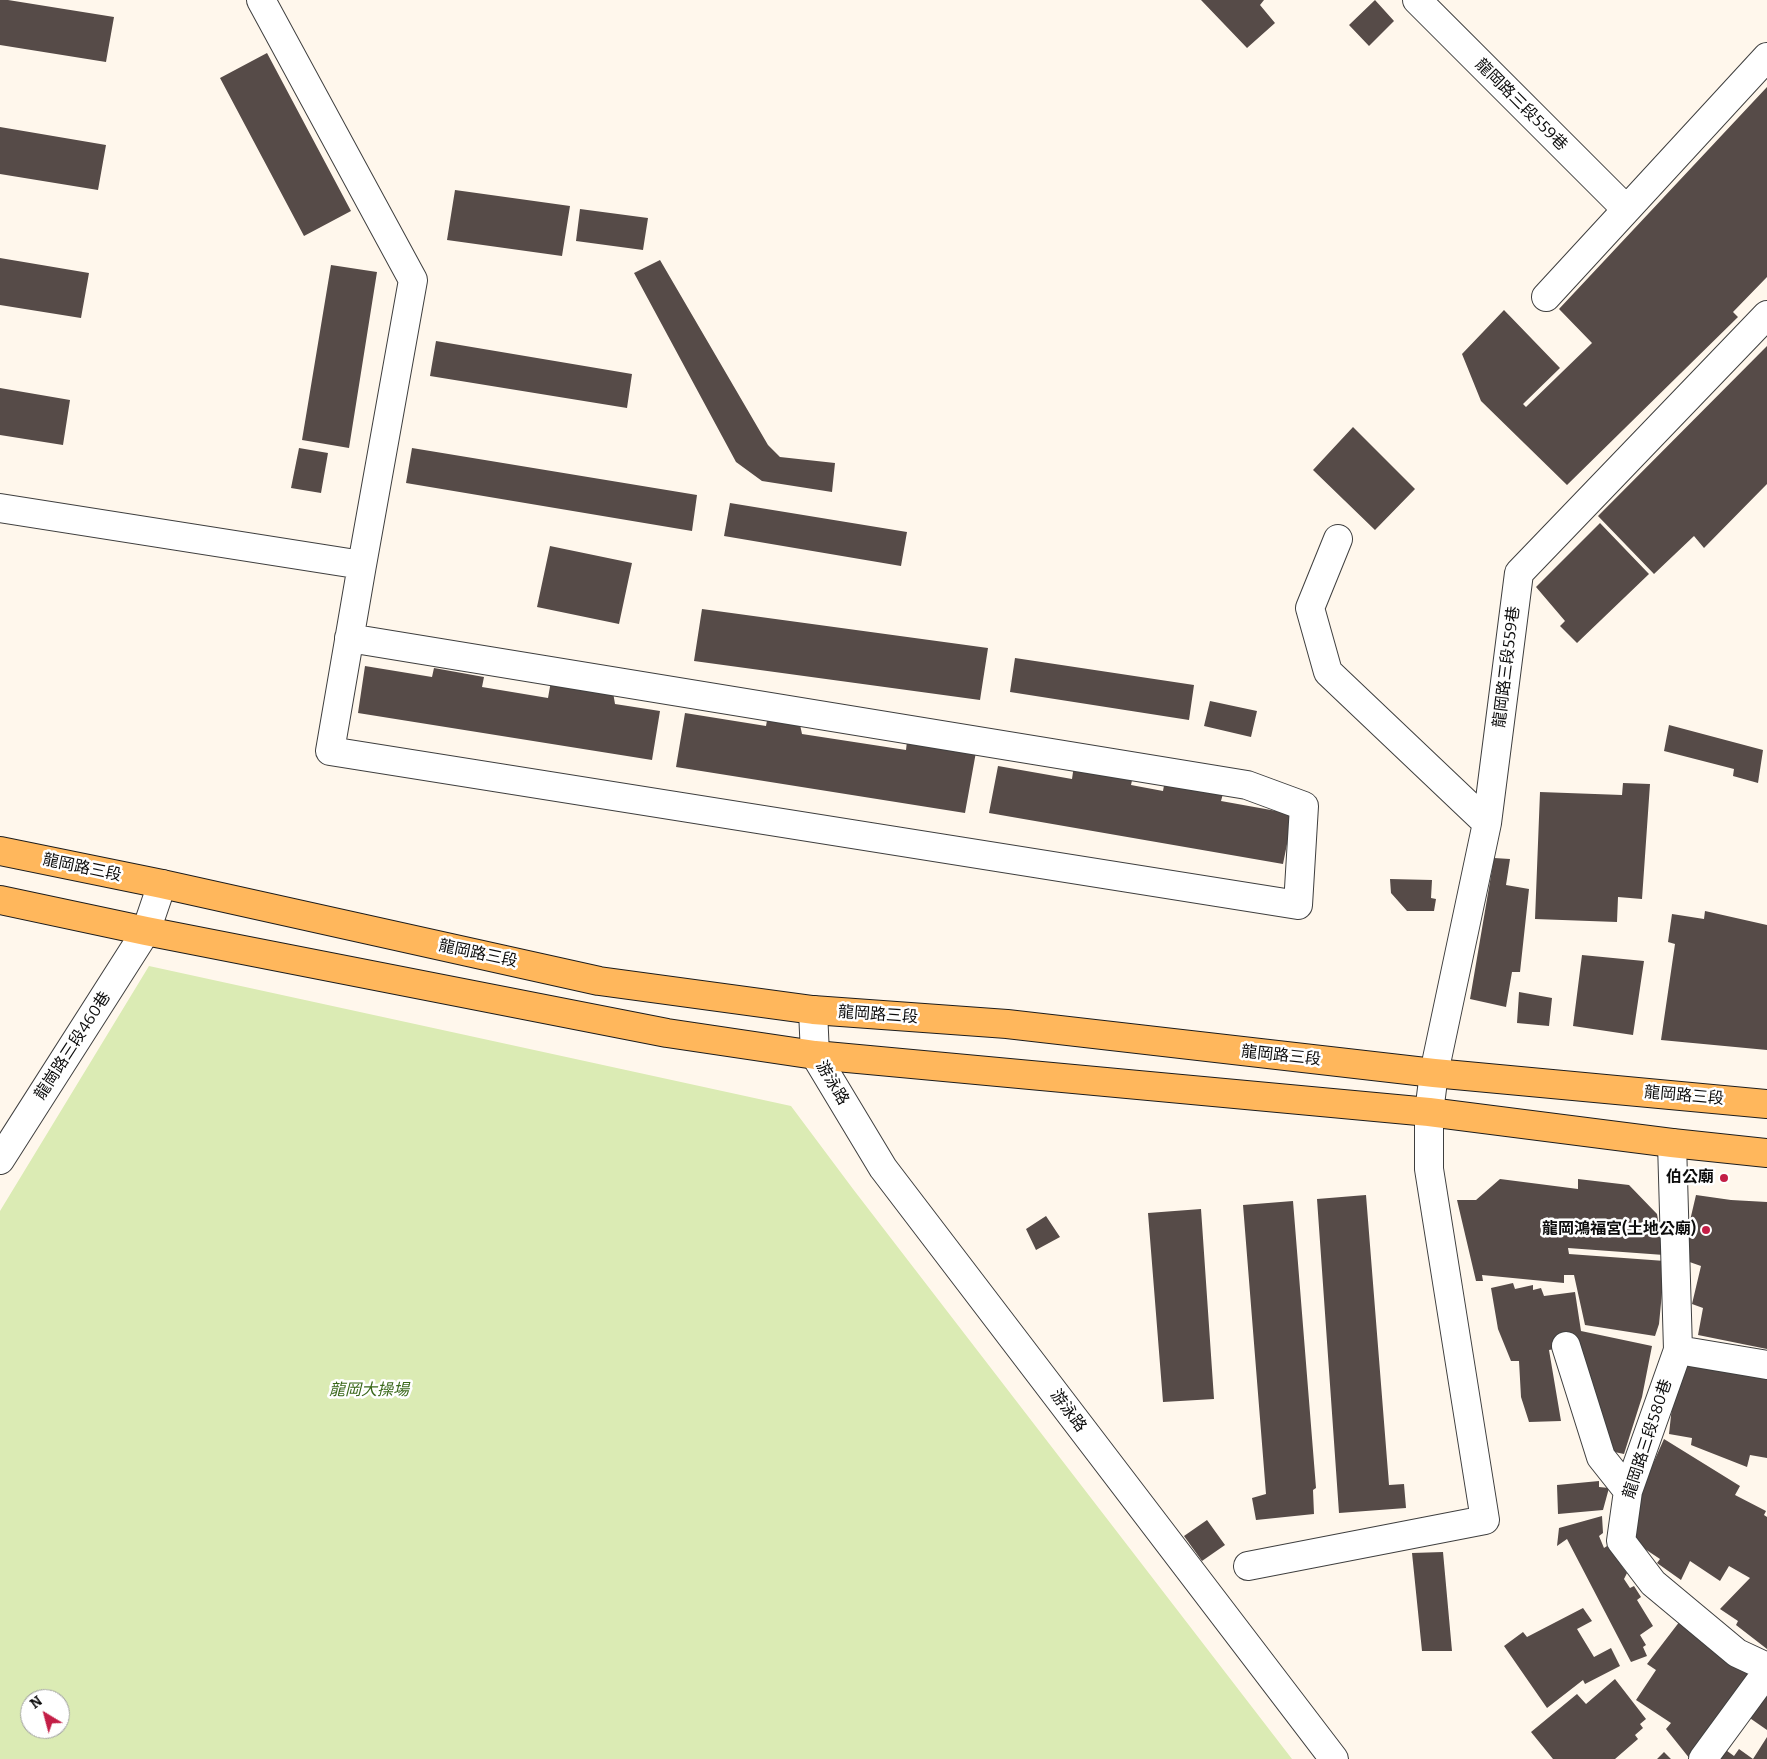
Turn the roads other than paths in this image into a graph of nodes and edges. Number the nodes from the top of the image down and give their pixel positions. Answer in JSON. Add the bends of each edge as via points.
{"nodes":[{"id":1,"x":260,"y":0,"type":"edge"},
{"id":2,"x":1417,"y":0,"type":"edge"},
{"id":3,"x":1767,"y":57,"type":"edge"},
{"id":4,"x":1626,"y":209,"type":"junction"},
{"id":5,"x":1546,"y":297,"type":"dead end"},
{"id":6,"x":1767,"y":315,"type":"edge"},
{"id":7,"x":0,"y":508,"type":"edge"},
{"id":8,"x":1338,"y":539,"type":"dead end"},
{"id":9,"x":362,"y":565,"type":"junction"},
{"id":10,"x":349,"y":638,"type":"junction"},
{"id":11,"x":1488,"y":823,"type":"junction"},
{"id":12,"x":0,"y":851,"type":"edge"},
{"id":13,"x":162,"y":884,"type":"junction"},
{"id":14,"x":0,"y":900,"type":"edge"},
{"id":15,"x":146,"y":931,"type":"junction"},
{"id":16,"x":813,"y":1010,"type":"junction"},
{"id":17,"x":815,"y":1055,"type":"junction"},
{"id":18,"x":1434,"y":1073,"type":"junction"},
{"id":19,"x":1767,"y":1104,"type":"edge"},
{"id":20,"x":1429,"y":1112,"type":"junction"},
{"id":21,"x":1672,"y":1143,"type":"junction"},
{"id":22,"x":1767,"y":1153,"type":"edge"},
{"id":23,"x":0,"y":1160,"type":"edge"},
{"id":24,"x":1566,"y":1346,"type":"dead end"},
{"id":25,"x":1678,"y":1350,"type":"junction"},
{"id":26,"x":1767,"y":1366,"type":"edge"},
{"id":27,"x":1628,"y":1490,"type":"junction"},
{"id":28,"x":1248,"y":1566,"type":"dead end"},
{"id":29,"x":1767,"y":1667,"type":"edge"},
{"id":30,"x":1767,"y":1676,"type":"edge"},
{"id":31,"x":1334,"y":1759,"type":"edge"},
{"id":32,"x":1703,"y":1759,"type":"edge"}],
"edges":[{"from":1,"to":9,"type":"street","via":[[413,280]]},
{"from":2,"to":4,"type":"street","name":"龍岡路三段559巷"},
{"from":3,"to":4,"type":"street"},
{"from":4,"to":5,"type":"street"},
{"from":6,"to":11,"type":"street","name":"龍岡路三段559巷","via":[[1519,573]]},
{"from":7,"to":9,"type":"street"},
{"from":8,"to":11,"type":"street","via":[[1310,608],[1328,672]]},
{"from":9,"to":10,"type":"street"},
{"from":10,"to":10,"type":"street","via":[[330,751],[1298,905],[1304,806],[1247,785]]},
{"from":11,"to":18,"type":"street","name":"龍岡路三段559巷"},
{"from":12,"to":13,"type":"main road","name":"龍岡路三段"},
{"from":13,"to":15,"type":"street","name":"龍崗路三段460巷"},
{"from":13,"to":16,"type":"main road","name":"龍岡路三段","via":[[599,981]]},
{"from":14,"to":15,"type":"main road"},
{"from":15,"to":17,"type":"main road","via":[[667,1032]]},
{"from":15,"to":23,"type":"street","name":"龍崗路三段460巷"},
{"from":16,"to":17,"type":"street"},
{"from":16,"to":18,"type":"main road","name":"龍岡路三段","via":[[1007,1024]]},
{"from":17,"to":20,"type":"main road"},
{"from":17,"to":31,"type":"street","name":"游泳路","via":[[883,1168]]},
{"from":18,"to":19,"type":"main road","name":"龍岡路三段"},
{"from":18,"to":20,"type":"street","name":"龍岡路三段559巷"},
{"from":20,"to":21,"type":"main road"},
{"from":20,"to":28,"type":"street","name":"龍岡路三段559巷","via":[[1429,1169],[1485,1520]]},
{"from":21,"to":22,"type":"main road"},
{"from":21,"to":25,"type":"street","name":"龍岡路三段580巷"},
{"from":24,"to":27,"type":"street","via":[[1601,1457]]},
{"from":25,"to":26,"type":"street"},
{"from":25,"to":27,"type":"street","name":"龍岡路三段580巷"},
{"from":27,"to":29,"type":"street","name":"龍岡路三段580巷","via":[[1621,1541],[1653,1583],[1737,1653]]},
{"from":30,"to":32,"type":"street"}]}
